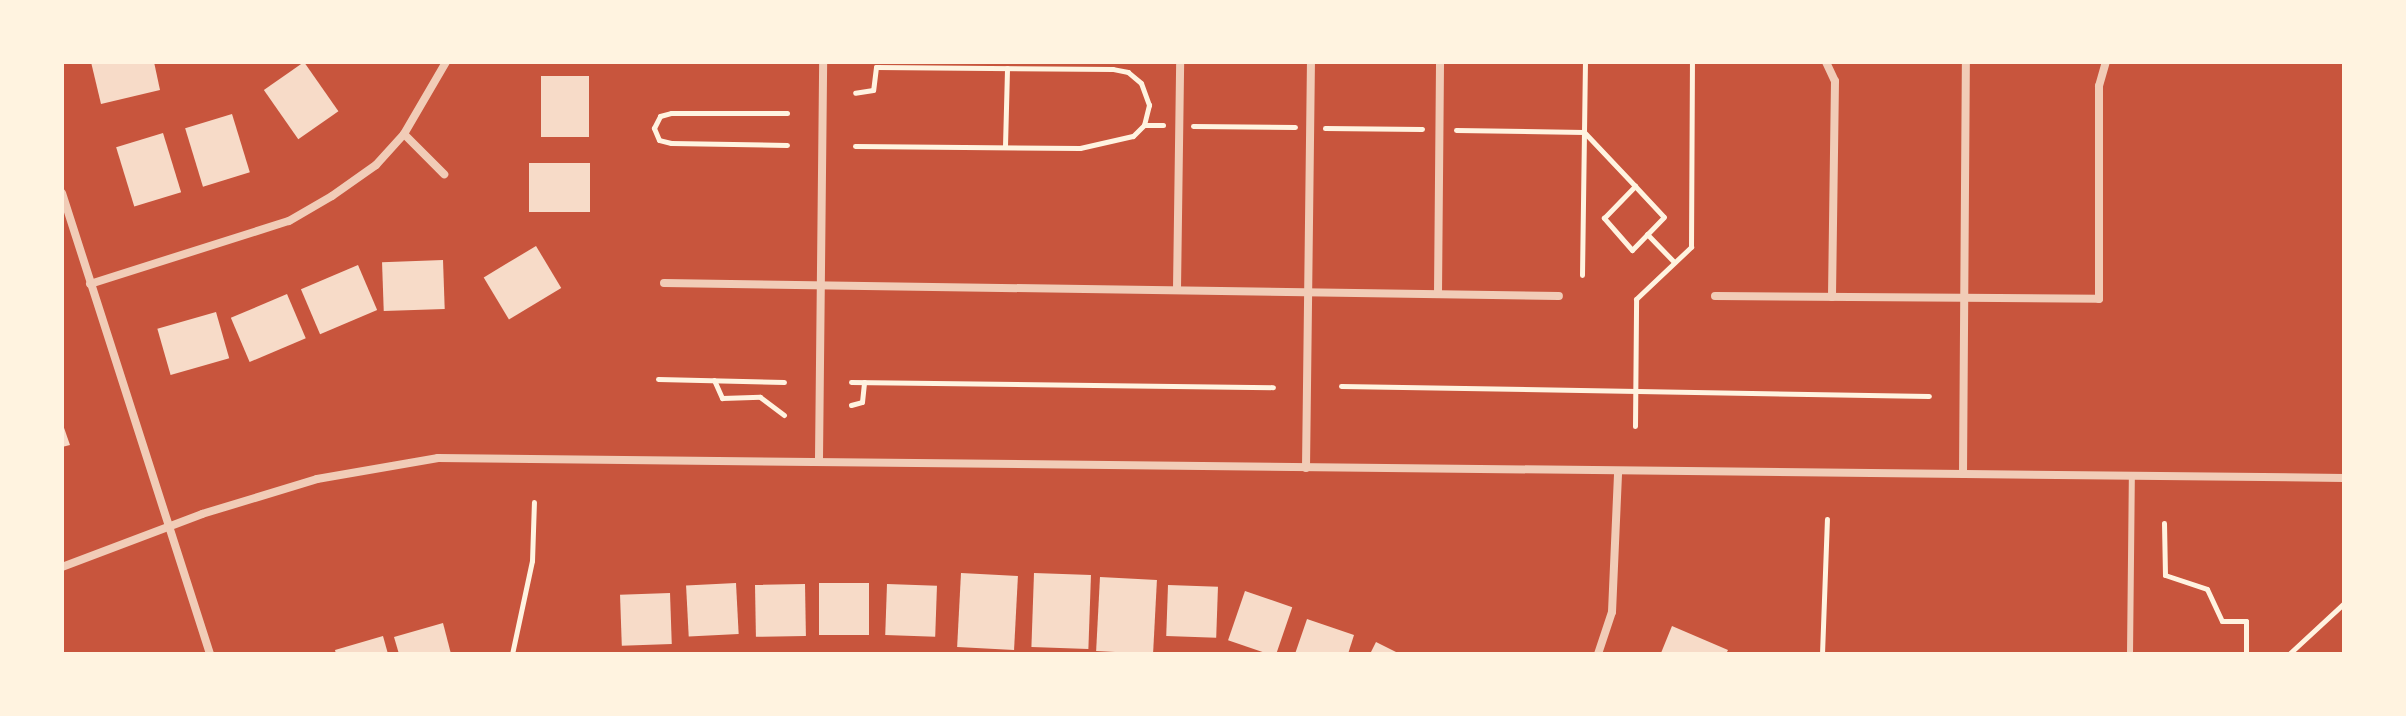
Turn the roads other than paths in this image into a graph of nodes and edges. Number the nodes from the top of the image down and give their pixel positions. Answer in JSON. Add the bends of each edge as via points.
{"nodes":[{"id":1,"x":446,"y":62,"type":"edge"},
{"id":2,"x":823,"y":62,"type":"edge"},
{"id":3,"x":1180,"y":62,"type":"edge"},
{"id":4,"x":1311,"y":62,"type":"edge"},
{"id":5,"x":1440,"y":62,"type":"edge"},
{"id":6,"x":1826,"y":62,"type":"edge"},
{"id":7,"x":1966,"y":62,"type":"edge"},
{"id":8,"x":2106,"y":62,"type":"edge"},
{"id":9,"x":404,"y":134,"type":"junction"},
{"id":10,"x":444,"y":174,"type":"dead end"},
{"id":11,"x":62,"y":193,"type":"edge"},
{"id":12,"x":664,"y":283,"type":"dead end"},
{"id":13,"x":90,"y":284,"type":"junction"},
{"id":14,"x":821,"y":285,"type":"junction"},
{"id":15,"x":1177,"y":289,"type":"junction"},
{"id":16,"x":1308,"y":292,"type":"junction"},
{"id":17,"x":1438,"y":294,"type":"junction"},
{"id":18,"x":1559,"y":296,"type":"dead end"},
{"id":19,"x":1715,"y":296,"type":"dead end"},
{"id":20,"x":1832,"y":297,"type":"junction"},
{"id":21,"x":1963,"y":299,"type":"junction"},
{"id":22,"x":819,"y":459,"type":"junction"},
{"id":23,"x":1306,"y":468,"type":"junction"},
{"id":24,"x":1618,"y":472,"type":"junction"},
{"id":25,"x":1963,"y":474,"type":"junction"},
{"id":26,"x":2132,"y":475,"type":"junction"},
{"id":27,"x":2344,"y":478,"type":"edge"},
{"id":28,"x":168,"y":526,"type":"junction"},
{"id":29,"x":62,"y":567,"type":"edge"},
{"id":30,"x":210,"y":654,"type":"edge"},
{"id":31,"x":1598,"y":654,"type":"edge"},
{"id":32,"x":2130,"y":654,"type":"edge"}],
"edges":[{"from":1,"to":9,"type":"street"},
{"from":2,"to":14,"type":"street"},
{"from":3,"to":15,"type":"street"},
{"from":4,"to":16,"type":"street"},
{"from":5,"to":17,"type":"street"},
{"from":6,"to":20,"type":"street","via":[[1835,81]]},
{"from":7,"to":21,"type":"street"},
{"from":8,"to":21,"type":"street","via":[[2099,86],[2099,299]]},
{"from":9,"to":10,"type":"street"},
{"from":9,"to":13,"type":"street","via":[[376,165],[289,221]]},
{"from":11,"to":13,"type":"street"},
{"from":12,"to":14,"type":"street"},
{"from":13,"to":28,"type":"street"},
{"from":14,"to":15,"type":"street"},
{"from":14,"to":22,"type":"street"},
{"from":15,"to":16,"type":"street"},
{"from":16,"to":17,"type":"street"},
{"from":16,"to":23,"type":"street"},
{"from":17,"to":18,"type":"street"},
{"from":19,"to":20,"type":"street"},
{"from":20,"to":21,"type":"street"},
{"from":21,"to":25,"type":"street"},
{"from":22,"to":23,"type":"street"},
{"from":22,"to":28,"type":"street","via":[[438,458],[317,479]]},
{"from":23,"to":24,"type":"street"},
{"from":24,"to":25,"type":"street"},
{"from":24,"to":31,"type":"street","via":[[1612,612]]},
{"from":25,"to":26,"type":"street"},
{"from":26,"to":27,"type":"street"},
{"from":26,"to":32,"type":"lane"},
{"from":28,"to":29,"type":"street"},
{"from":28,"to":30,"type":"street"}]}
